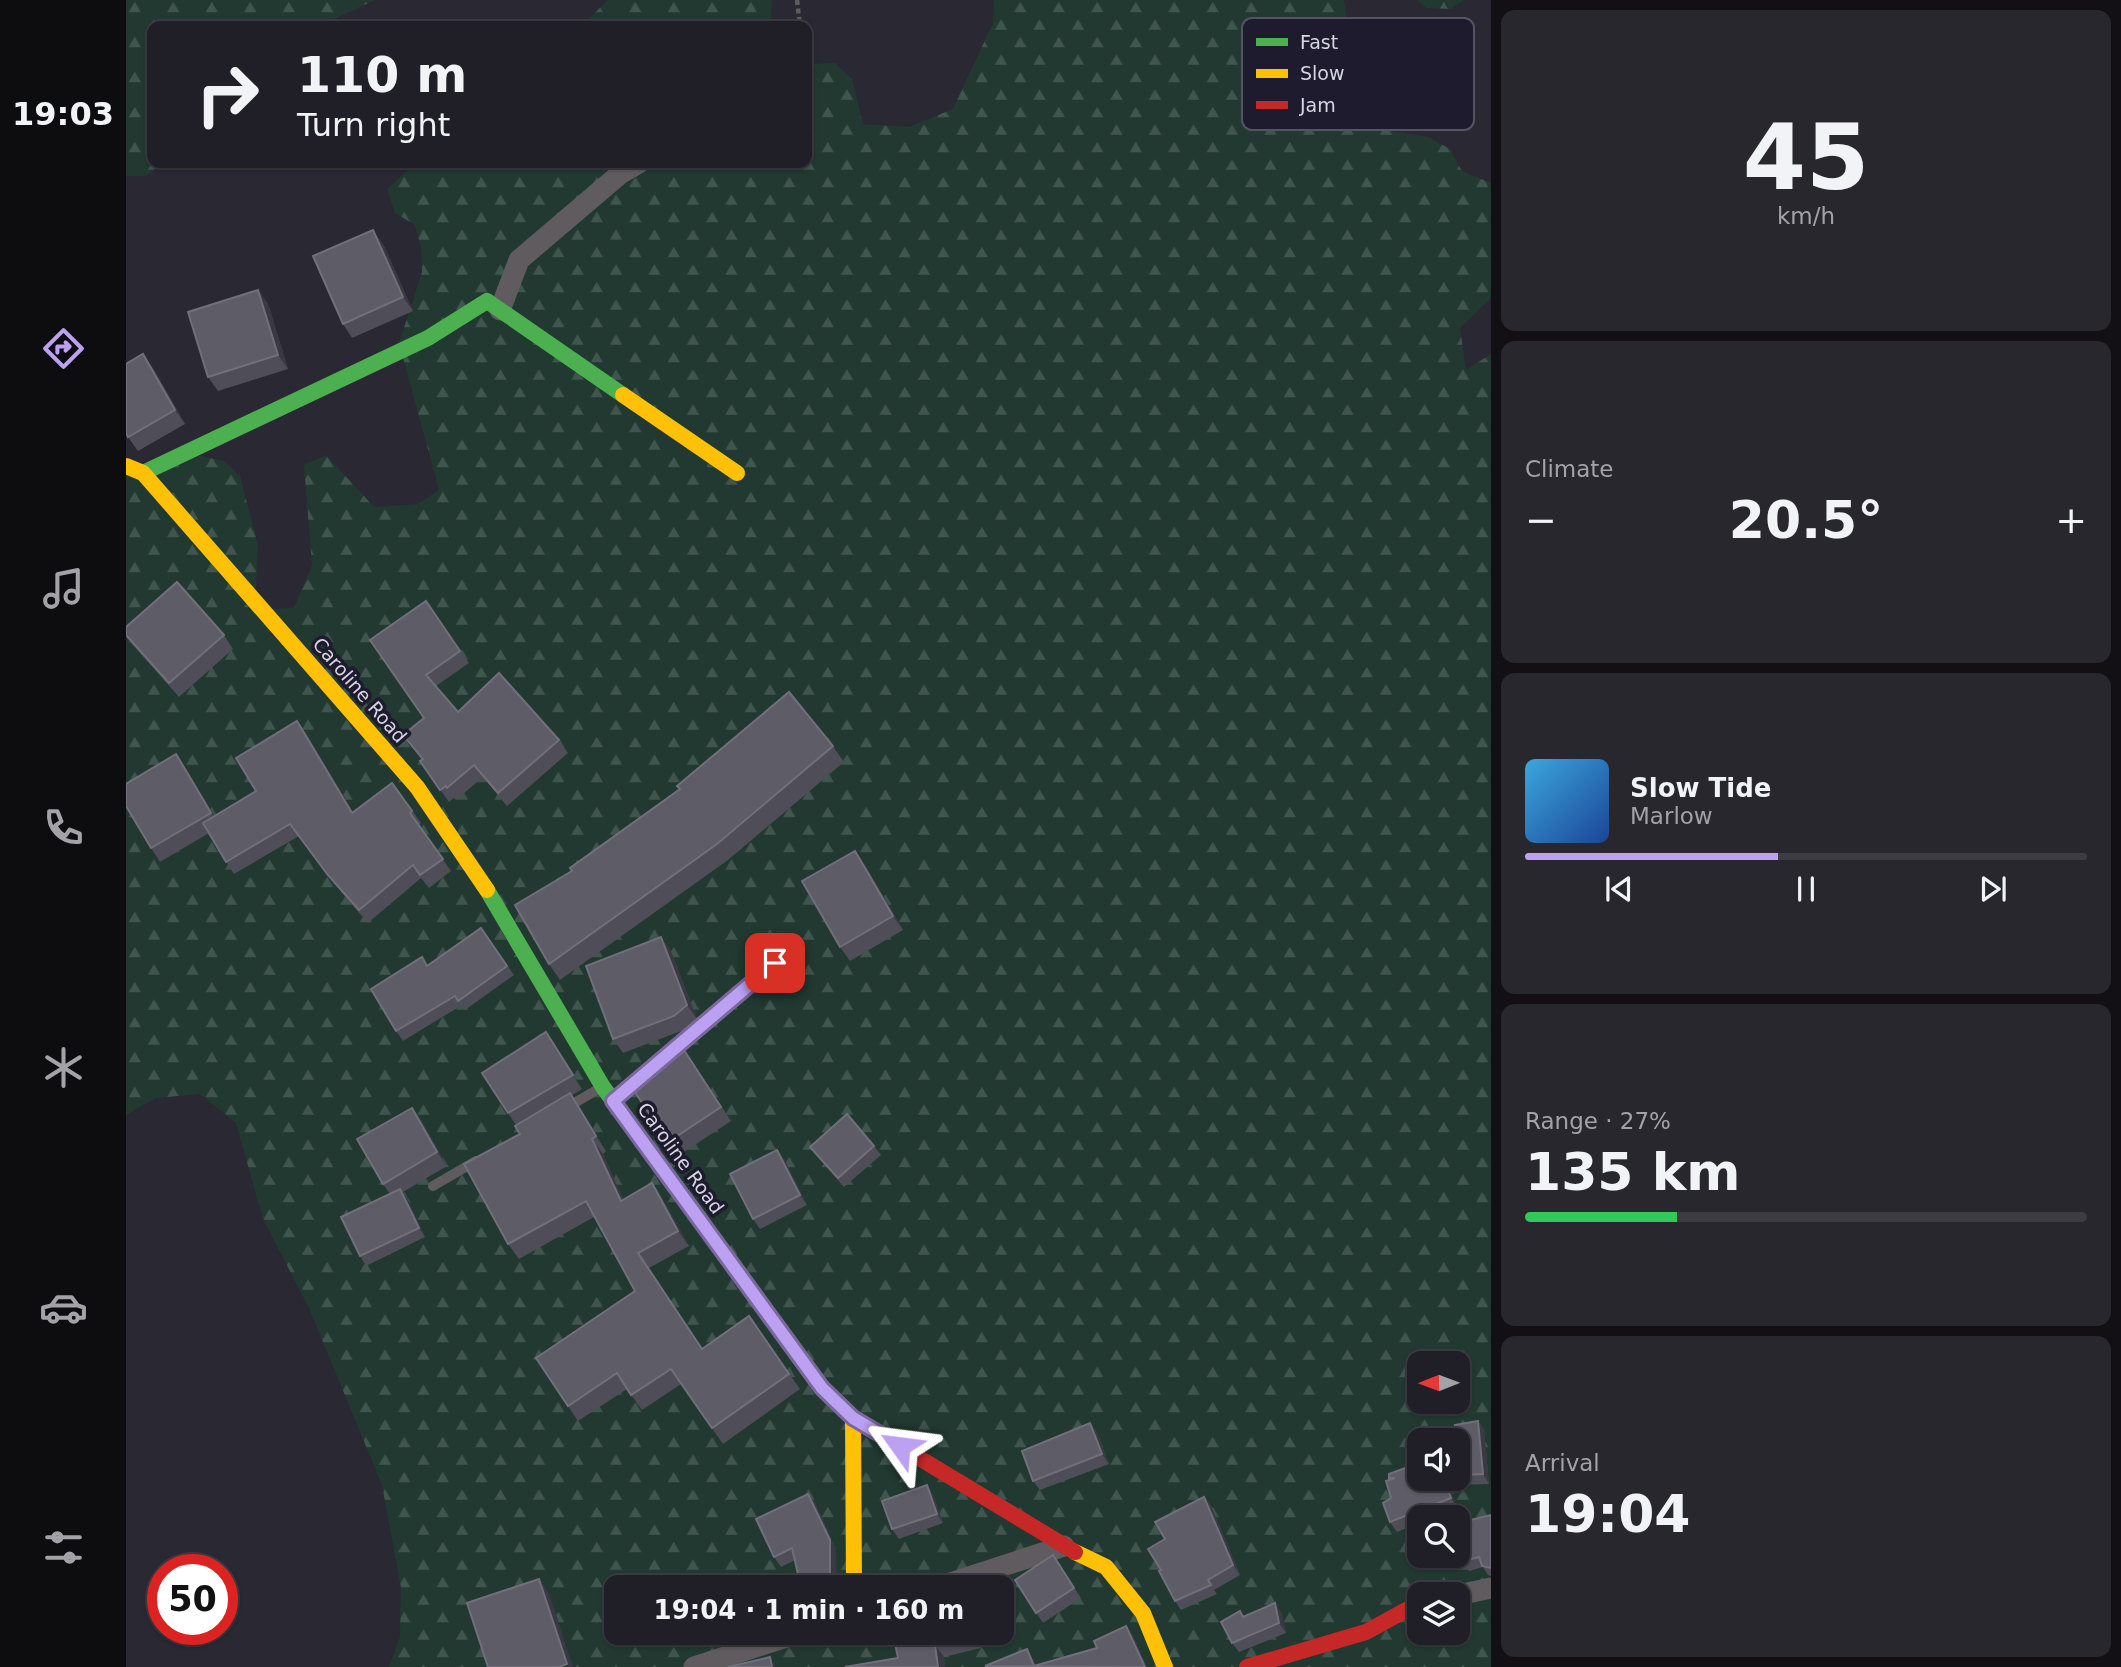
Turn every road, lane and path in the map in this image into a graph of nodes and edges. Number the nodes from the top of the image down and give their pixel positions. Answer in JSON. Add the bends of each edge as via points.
{"nodes":[{"id":1,"x":797,"y":0,"type":"edge"},
{"id":2,"x":799,"y":21,"type":"edge"},
{"id":3,"x":630,"y":168,"type":"edge"},
{"id":4,"x":500,"y":310,"type":"junction"},
{"id":5,"x":126,"y":466,"type":"edge"},
{"id":6,"x":143,"y":473,"type":"junction"},
{"id":7,"x":737,"y":473,"type":"dead end"},
{"id":8,"x":775,"y":963,"type":"dead end"},
{"id":9,"x":603,"y":1087,"type":"junction"},
{"id":10,"x":613,"y":1101,"type":"junction"},
{"id":11,"x":557,"y":1113,"type":"edge"},
{"id":12,"x":489,"y":1153,"type":"edge"},
{"id":13,"x":433,"y":1186,"type":"dead end"},
{"id":14,"x":853,"y":1418,"type":"junction"},
{"id":15,"x":1064,"y":1546,"type":"junction"},
{"id":16,"x":854,"y":1575,"type":"edge"},
{"id":17,"x":975,"y":1575,"type":"edge"},
{"id":18,"x":1491,"y":1588,"type":"edge"},
{"id":19,"x":1470,"y":1592,"type":"edge"},
{"id":20,"x":1407,"y":1610,"type":"edge"},
{"id":21,"x":762,"y":1645,"type":"edge"},
{"id":22,"x":694,"y":1667,"type":"edge"},
{"id":23,"x":1166,"y":1667,"type":"edge"},
{"id":24,"x":1247,"y":1667,"type":"edge"}],
"edges":[{"from":1,"to":2,"type":"path"},
{"from":3,"to":4,"type":"street","via":[[519,260]]},
{"from":4,"to":6,"type":"main road","via":[[487,301],[428,338]]},
{"from":4,"to":7,"type":"main road"},
{"from":5,"to":6,"type":"main road","name":"Caroline Road"},
{"from":6,"to":9,"type":"main road","name":"Caroline Road","via":[[417,787],[477,873]]},
{"from":8,"to":10,"type":"lane"},
{"from":9,"to":10,"type":"main road","name":"Caroline Road"},
{"from":9,"to":11,"type":"lane"},
{"from":10,"to":14,"type":"main road","name":"Caroline Road","via":[[822,1388]]},
{"from":12,"to":13,"type":"lane"},
{"from":14,"to":15,"type":"main road","name":"Caroline Road"},
{"from":14,"to":16,"type":"main road"},
{"from":15,"to":17,"type":"street"},
{"from":15,"to":23,"type":"main road","name":"Caroline Road","via":[[1106,1567],[1143,1613]]},
{"from":18,"to":19,"type":"street"},
{"from":20,"to":24,"type":"main road","via":[[1366,1632]]},
{"from":21,"to":22,"type":"street"}]}
